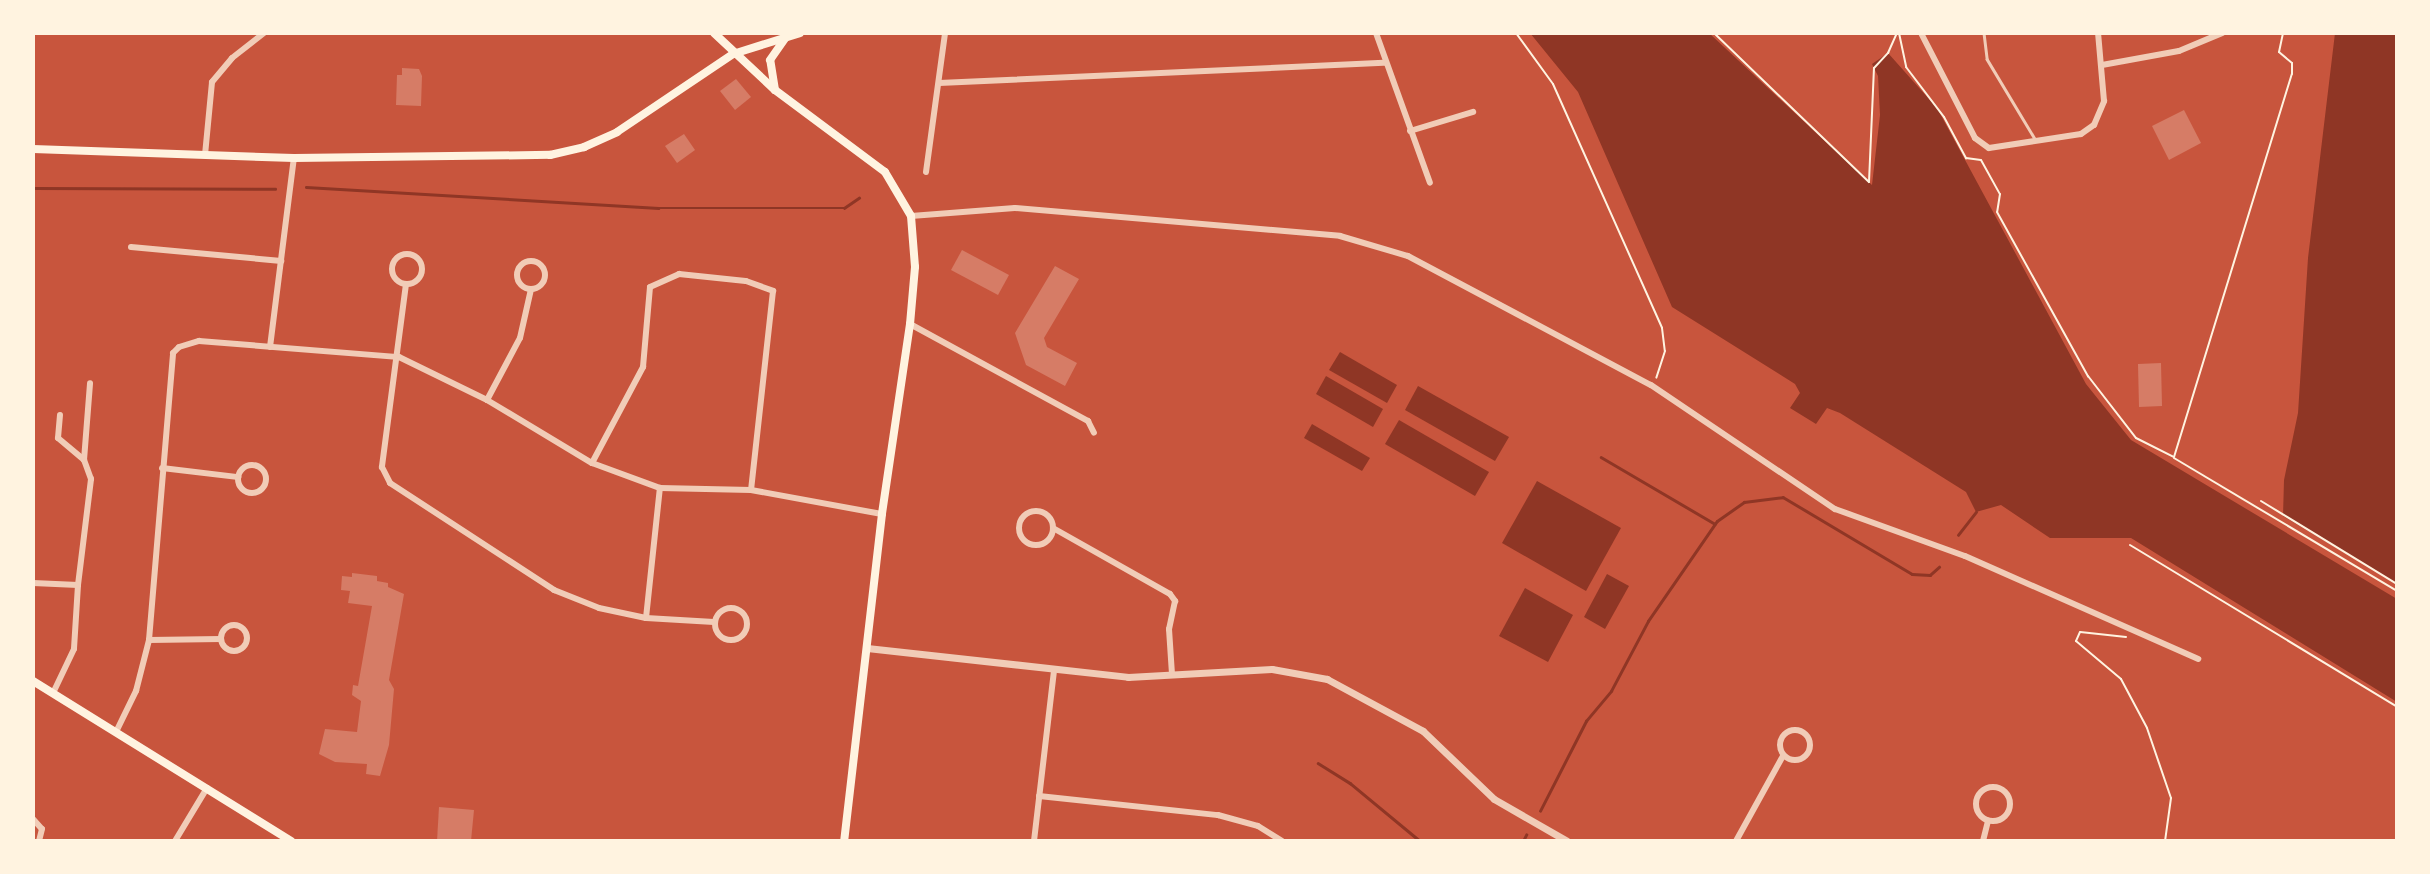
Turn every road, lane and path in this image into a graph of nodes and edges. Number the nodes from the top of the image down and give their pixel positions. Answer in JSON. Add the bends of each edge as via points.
{"nodes":[{"id":1,"x":264,"y":33,"type":"edge"},
{"id":2,"x":714,"y":33,"type":"edge"},
{"id":3,"x":800,"y":33,"type":"edge"},
{"id":4,"x":945,"y":33,"type":"edge"},
{"id":5,"x":1376,"y":33,"type":"edge"},
{"id":6,"x":1516,"y":33,"type":"edge"},
{"id":7,"x":1714,"y":33,"type":"edge"},
{"id":8,"x":1898,"y":33,"type":"edge"},
{"id":9,"x":1921,"y":33,"type":"edge"},
{"id":10,"x":1984,"y":33,"type":"edge"},
{"id":11,"x":2098,"y":33,"type":"edge"},
{"id":12,"x":2221,"y":33,"type":"edge"},
{"id":13,"x":2283,"y":33,"type":"edge"},
{"id":14,"x":786,"y":37,"type":"junction"},
{"id":15,"x":733,"y":54,"type":"junction"},
{"id":16,"x":1384,"y":63,"type":"junction"},
{"id":17,"x":2102,"y":65,"type":"junction"},
{"id":18,"x":939,"y":83,"type":"junction"},
{"id":19,"x":775,"y":90,"type":"junction"},
{"id":20,"x":1473,"y":112,"type":"dead end"},
{"id":21,"x":1410,"y":131,"type":"junction"},
{"id":22,"x":2037,"y":143,"type":"junction"},
{"id":23,"x":33,"y":149,"type":"edge"},
{"id":24,"x":205,"y":155,"type":"junction"},
{"id":25,"x":294,"y":158,"type":"junction"},
{"id":26,"x":926,"y":172,"type":"dead end"},
{"id":27,"x":1430,"y":183,"type":"dead end"},
{"id":28,"x":911,"y":216,"type":"junction"},
{"id":29,"x":131,"y":247,"type":"dead end"},
{"id":30,"x":281,"y":261,"type":"junction"},
{"id":31,"x":406,"y":284,"type":"junction"},
{"id":32,"x":531,"y":289,"type":"junction"},
{"id":33,"x":910,"y":324,"type":"junction"},
{"id":34,"x":270,"y":347,"type":"junction"},
{"id":35,"x":399,"y":357,"type":"junction"},
{"id":36,"x":90,"y":383,"type":"dead end"},
{"id":37,"x":1651,"y":385,"type":"junction"},
{"id":38,"x":488,"y":400,"type":"junction"},
{"id":39,"x":60,"y":415,"type":"dead end"},
{"id":40,"x":1094,"y":433,"type":"dead end"},
{"id":41,"x":2174,"y":457,"type":"junction"},
{"id":42,"x":84,"y":460,"type":"junction"},
{"id":43,"x":592,"y":463,"type":"junction"},
{"id":44,"x":162,"y":468,"type":"junction"},
{"id":45,"x":238,"y":477,"type":"junction"},
{"id":46,"x":660,"y":488,"type":"junction"},
{"id":47,"x":751,"y":490,"type":"junction"},
{"id":48,"x":2261,"y":501,"type":"dead end"},
{"id":49,"x":882,"y":514,"type":"junction"},
{"id":50,"x":1052,"y":528,"type":"junction"},
{"id":51,"x":2130,"y":545,"type":"dead end"},
{"id":52,"x":33,"y":583,"type":"edge"},
{"id":53,"x":2397,"y":584,"type":"edge"},
{"id":54,"x":78,"y":585,"type":"junction"},
{"id":55,"x":2397,"y":592,"type":"edge"},
{"id":56,"x":646,"y":618,"type":"junction"},
{"id":57,"x":714,"y":622,"type":"junction"},
{"id":58,"x":2136,"y":631,"type":"junction"},
{"id":59,"x":221,"y":639,"type":"junction"},
{"id":60,"x":149,"y":640,"type":"junction"},
{"id":61,"x":867,"y":648,"type":"junction"},
{"id":62,"x":2198,"y":659,"type":"dead end"},
{"id":63,"x":1054,"y":670,"type":"junction"},
{"id":64,"x":1172,"y":674,"type":"junction"},
{"id":65,"x":33,"y":681,"type":"edge"},
{"id":66,"x":53,"y":693,"type":"junction"},
{"id":67,"x":2397,"y":707,"type":"edge"},
{"id":68,"x":116,"y":732,"type":"junction"},
{"id":69,"x":1783,"y":756,"type":"junction"},
{"id":70,"x":206,"y":788,"type":"junction"},
{"id":71,"x":1039,"y":796,"type":"junction"},
{"id":72,"x":33,"y":819,"type":"edge"},
{"id":73,"x":1987,"y":821,"type":"junction"},
{"id":74,"x":39,"y":841,"type":"edge"},
{"id":75,"x":175,"y":841,"type":"edge"},
{"id":76,"x":292,"y":841,"type":"edge"},
{"id":77,"x":844,"y":841,"type":"edge"},
{"id":78,"x":1034,"y":841,"type":"edge"},
{"id":79,"x":1282,"y":841,"type":"edge"},
{"id":80,"x":1567,"y":841,"type":"edge"},
{"id":81,"x":1736,"y":841,"type":"edge"},
{"id":82,"x":1983,"y":841,"type":"edge"},
{"id":83,"x":2165,"y":841,"type":"edge"}],
"edges":[{"from":1,"to":24,"type":"street","via":[[212,82]]},
{"from":2,"to":15,"type":"main road"},
{"from":3,"to":14,"type":"main road"},
{"from":4,"to":18,"type":"street"},
{"from":5,"to":16,"type":"street"},
{"from":6,"to":37,"type":"path","via":[[1553,85],[1662,328],[1665,351]]},
{"from":7,"to":8,"type":"path","via":[[1869,182],[1874,68]]},
{"from":8,"to":41,"type":"path","via":[[1906,67],[1944,117],[1966,158],[1981,160],[2000,194],[1997,212],[2088,376],[2136,438]]},
{"from":9,"to":22,"type":"street","via":[[1980,144],[1989,148]]},
{"from":10,"to":22,"type":"lane","via":[[1987,59]]},
{"from":11,"to":17,"type":"street"},
{"from":12,"to":17,"type":"street","via":[[2179,51]]},
{"from":13,"to":41,"type":"path","via":[[2279,52],[2292,63],[2292,74]]},
{"from":14,"to":15,"type":"main road"},
{"from":14,"to":19,"type":"main road","via":[[770,60]]},
{"from":15,"to":19,"type":"main road"},
{"from":15,"to":25,"type":"main road","via":[[617,132],[567,152]]},
{"from":16,"to":18,"type":"street"},
{"from":16,"to":21,"type":"street"},
{"from":17,"to":22,"type":"street","via":[[2100,117],[2081,134]]},
{"from":18,"to":26,"type":"street"},
{"from":19,"to":28,"type":"main road","via":[[885,172]]},
{"from":20,"to":21,"type":"street"},
{"from":21,"to":27,"type":"street"},
{"from":23,"to":24,"type":"main road"},
{"from":24,"to":25,"type":"main road"},
{"from":25,"to":30,"type":"street"},
{"from":28,"to":33,"type":"main road","via":[[915,267]]},
{"from":28,"to":37,"type":"street","via":[[1015,208],[1340,236],[1408,256]]},
{"from":29,"to":30,"type":"street"},
{"from":30,"to":34,"type":"street"},
{"from":31,"to":31,"type":"street","via":[[395,277],[393,268],[396,260],[409,254],[422,268],[416,281]]},
{"from":31,"to":35,"type":"street"},
{"from":32,"to":32,"type":"street","via":[[519,282],[517,273],[525,262],[534,261],[544,270],[545,279]]},
{"from":32,"to":38,"type":"street","via":[[520,338]]},
{"from":33,"to":40,"type":"street","via":[[1088,421]]},
{"from":33,"to":49,"type":"main road"},
{"from":34,"to":35,"type":"street"},
{"from":34,"to":44,"type":"street","via":[[199,341],[173,353]]},
{"from":35,"to":38,"type":"street"},
{"from":35,"to":56,"type":"street","via":[[382,467],[390,483],[554,590],[599,608]]},
{"from":36,"to":42,"type":"street"},
{"from":37,"to":58,"type":"street","via":[[1835,509],[1965,556]]},
{"from":38,"to":43,"type":"street"},
{"from":39,"to":42,"type":"street","via":[[58,438]]},
{"from":41,"to":55,"type":"path"},
{"from":42,"to":54,"type":"street","via":[[91,479]]},
{"from":43,"to":46,"type":"street"},
{"from":43,"to":47,"type":"street","via":[[643,367],[650,287],[679,274],[746,281],[773,291]]},
{"from":44,"to":45,"type":"street"},
{"from":44,"to":60,"type":"street"},
{"from":45,"to":45,"type":"street","via":[[239,486],[250,493],[262,488],[265,479],[255,466],[246,466]]},
{"from":46,"to":47,"type":"street"},
{"from":46,"to":56,"type":"street"},
{"from":47,"to":49,"type":"street"},
{"from":48,"to":53,"type":"path"},
{"from":49,"to":61,"type":"main road"},
{"from":50,"to":50,"type":"street","via":[[1049,538],[1040,544],[1024,540],[1019,530],[1024,515],[1034,511],[1045,513]]},
{"from":50,"to":64,"type":"street","via":[[1170,594],[1175,601],[1169,629]]},
{"from":51,"to":67,"type":"path"},
{"from":52,"to":54,"type":"street"},
{"from":54,"to":66,"type":"street","via":[[74,649]]},
{"from":56,"to":57,"type":"street"},
{"from":57,"to":57,"type":"street","via":[[720,637],[731,640],[741,636],[747,621],[742,612],[728,607]]},
{"from":58,"to":62,"type":"street"},
{"from":58,"to":83,"type":"path","via":[[2125,637],[2080,632],[2076,641],[2121,679],[2147,728],[2171,797]]},
{"from":59,"to":59,"type":"street","via":[[227,649],[235,651],[245,645],[247,637],[235,625],[223,631]]},
{"from":59,"to":60,"type":"street"},
{"from":60,"to":68,"type":"street","via":[[136,691]]},
{"from":61,"to":63,"type":"street"},
{"from":61,"to":77,"type":"main road"},
{"from":63,"to":64,"type":"street","via":[[1128,677]]},
{"from":63,"to":71,"type":"street"},
{"from":64,"to":80,"type":"street","via":[[1287,669],[1336,683],[1423,731],[1494,799]]},
{"from":65,"to":66,"type":"main road"},
{"from":66,"to":68,"type":"main road"},
{"from":68,"to":70,"type":"main road"},
{"from":69,"to":69,"type":"street","via":[[1779,746],[1784,734],[1796,729],[1806,734],[1810,742],[1799,760]]},
{"from":69,"to":81,"type":"street"},
{"from":70,"to":75,"type":"street"},
{"from":70,"to":76,"type":"main road"},
{"from":71,"to":78,"type":"street"},
{"from":71,"to":79,"type":"street","via":[[1218,815],[1258,826]]},
{"from":72,"to":74,"type":"street","via":[[42,829]]},
{"from":73,"to":73,"type":"street","via":[[1998,821],[2009,807],[2006,792],[1999,787],[1990,786],[1976,802],[1980,817]]},
{"from":73,"to":82,"type":"street"}]}
